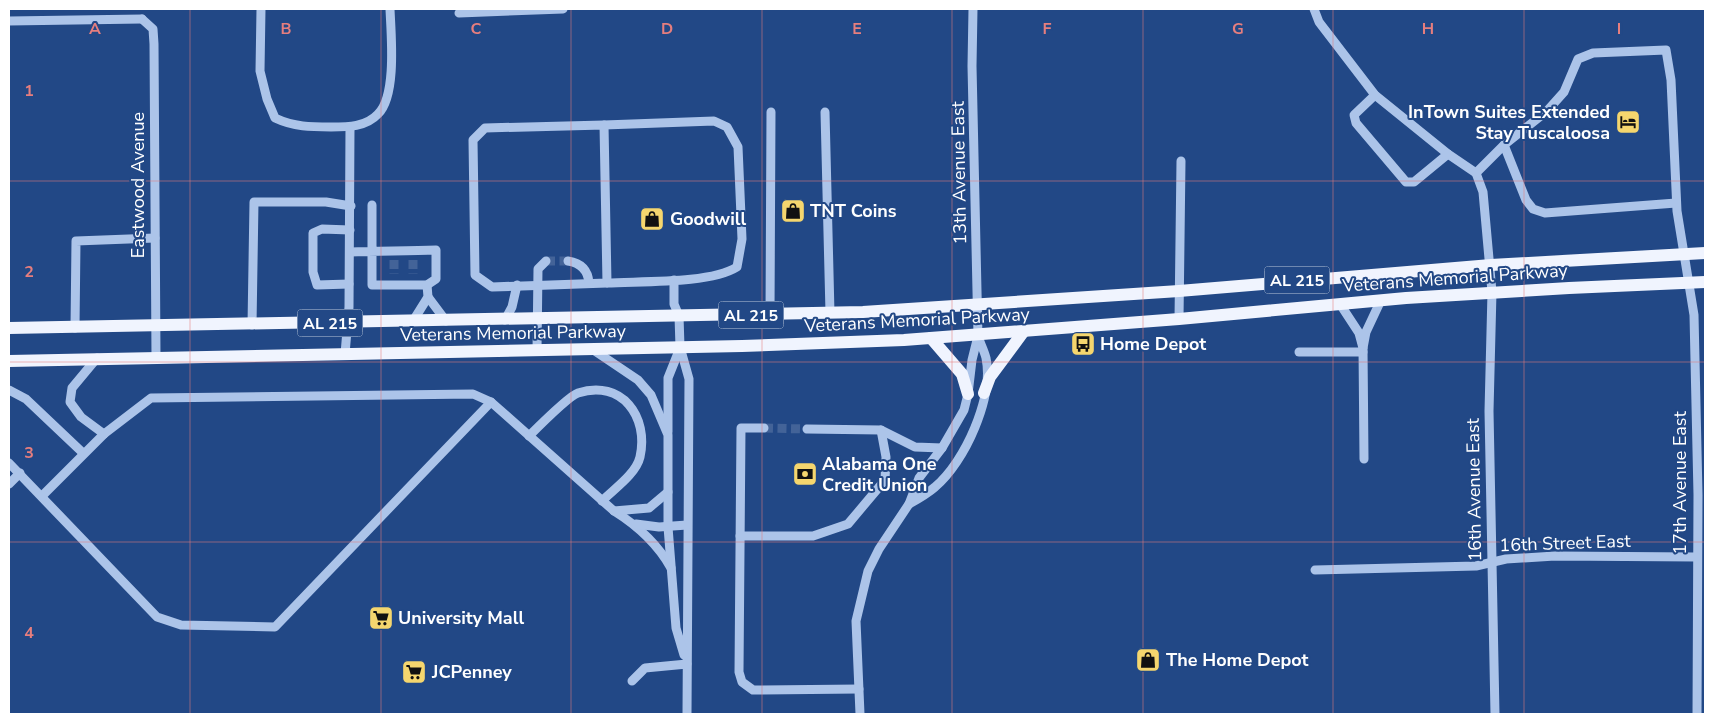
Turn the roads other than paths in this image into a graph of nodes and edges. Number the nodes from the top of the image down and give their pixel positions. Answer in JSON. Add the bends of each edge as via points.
{"nodes":[{"id":1,"x":141,"y":9,"type":"edge"},
{"id":2,"x":262,"y":9,"type":"edge"},
{"id":3,"x":390,"y":9,"type":"edge"},
{"id":4,"x":563,"y":9,"type":"edge"},
{"id":5,"x":973,"y":9,"type":"edge"},
{"id":6,"x":1314,"y":9,"type":"edge"},
{"id":7,"x":459,"y":13,"type":"dead end"},
{"id":8,"x":142,"y":19,"type":"junction"},
{"id":9,"x":9,"y":21,"type":"edge"},
{"id":10,"x":1375,"y":95,"type":"junction"},
{"id":11,"x":771,"y":112,"type":"dead end"},
{"id":12,"x":825,"y":112,"type":"dead end"},
{"id":13,"x":604,"y":124,"type":"junction"},
{"id":14,"x":350,"y":127,"type":"junction"},
{"id":15,"x":1504,"y":145,"type":"junction"},
{"id":16,"x":1448,"y":154,"type":"junction"},
{"id":17,"x":1180,"y":161,"type":"dead end"},
{"id":18,"x":1476,"y":173,"type":"junction"},
{"id":19,"x":1676,"y":203,"type":"junction"},
{"id":20,"x":372,"y":205,"type":"dead end"},
{"id":21,"x":350,"y":206,"type":"junction"},
{"id":22,"x":350,"y":230,"type":"junction"},
{"id":23,"x":155,"y":238,"type":"junction"},
{"id":24,"x":372,"y":251,"type":"junction"},
{"id":25,"x":350,"y":252,"type":"junction"},
{"id":26,"x":1705,"y":253,"type":"edge"},
{"id":27,"x":1683,"y":254,"type":"junction"},
{"id":28,"x":546,"y":261,"type":"dead end"},
{"id":29,"x":568,"y":261,"type":"tunnel mouth"},
{"id":30,"x":1491,"y":265,"type":"junction"},
{"id":31,"x":394,"y":274,"type":"tunnel mouth"},
{"id":32,"x":413,"y":274,"type":"tunnel mouth"},
{"id":33,"x":674,"y":280,"type":"junction"},
{"id":34,"x":1705,"y":282,"type":"edge"},
{"id":35,"x":589,"y":283,"type":"junction"},
{"id":36,"x":607,"y":283,"type":"junction"},
{"id":37,"x":1690,"y":283,"type":"junction"},
{"id":38,"x":349,"y":284,"type":"junction"},
{"id":39,"x":538,"y":284,"type":"junction"},
{"id":40,"x":394,"y":285,"type":"junction"},
{"id":41,"x":413,"y":285,"type":"junction"},
{"id":42,"x":427,"y":285,"type":"junction"},
{"id":43,"x":517,"y":285,"type":"junction"},
{"id":44,"x":1179,"y":291,"type":"junction"},
{"id":45,"x":1492,"y":292,"type":"junction"},
{"id":46,"x":428,"y":297,"type":"junction"},
{"id":47,"x":1381,"y":300,"type":"junction"},
{"id":48,"x":1340,"y":304,"type":"junction"},
{"id":49,"x":977,"y":305,"type":"junction"},
{"id":50,"x":830,"y":313,"type":"junction"},
{"id":51,"x":770,"y":315,"type":"junction"},
{"id":52,"x":679,"y":316,"type":"junction"},
{"id":53,"x":537,"y":319,"type":"junction"},
{"id":54,"x":1179,"y":319,"type":"junction"},
{"id":55,"x":446,"y":320,"type":"junction"},
{"id":56,"x":505,"y":320,"type":"junction"},
{"id":57,"x":413,"y":321,"type":"junction"},
{"id":58,"x":348,"y":322,"type":"junction"},
{"id":59,"x":252,"y":324,"type":"junction"},
{"id":60,"x":155,"y":327,"type":"junction"},
{"id":61,"x":9,"y":328,"type":"edge"},
{"id":62,"x":75,"y":328,"type":"junction"},
{"id":63,"x":1024,"y":332,"type":"junction"},
{"id":64,"x":978,"y":336,"type":"junction"},
{"id":65,"x":931,"y":338,"type":"junction"},
{"id":66,"x":680,"y":347,"type":"junction"},
{"id":67,"x":590,"y":348,"type":"junction"},
{"id":68,"x":537,"y":350,"type":"junction"},
{"id":69,"x":1363,"y":350,"type":"junction"},
{"id":70,"x":1299,"y":352,"type":"dead end"},
{"id":71,"x":344,"y":354,"type":"junction"},
{"id":72,"x":156,"y":357,"type":"junction"},
{"id":73,"x":96,"y":358,"type":"junction"},
{"id":74,"x":9,"y":361,"type":"edge"},
{"id":75,"x":9,"y":390,"type":"edge"},
{"id":76,"x":984,"y":393,"type":"junction"},
{"id":77,"x":968,"y":394,"type":"junction"},
{"id":78,"x":491,"y":402,"type":"junction"},
{"id":79,"x":764,"y":428,"type":"tunnel mouth"},
{"id":80,"x":807,"y":429,"type":"tunnel mouth"},
{"id":81,"x":881,"y":430,"type":"junction"},
{"id":82,"x":104,"y":434,"type":"junction"},
{"id":83,"x":668,"y":435,"type":"junction"},
{"id":84,"x":529,"y":436,"type":"junction"},
{"id":85,"x":942,"y":448,"type":"junction"},
{"id":86,"x":83,"y":453,"type":"junction"},
{"id":87,"x":1364,"y":459,"type":"dead end"},
{"id":88,"x":9,"y":462,"type":"edge"},
{"id":89,"x":20,"y":473,"type":"junction"},
{"id":90,"x":9,"y":484,"type":"edge"},
{"id":91,"x":668,"y":492,"type":"junction"},
{"id":92,"x":42,"y":496,"type":"junction"},
{"id":93,"x":602,"y":501,"type":"junction"},
{"id":94,"x":909,"y":504,"type":"junction"},
{"id":95,"x":614,"y":511,"type":"junction"},
{"id":96,"x":634,"y":524,"type":"junction"},
{"id":97,"x":687,"y":524,"type":"junction"},
{"id":98,"x":668,"y":526,"type":"junction"},
{"id":99,"x":740,"y":536,"type":"junction"},
{"id":100,"x":1696,"y":557,"type":"junction"},
{"id":101,"x":1492,"y":562,"type":"junction"},
{"id":102,"x":671,"y":568,"type":"junction"},
{"id":103,"x":1315,"y":570,"type":"dead end"},
{"id":104,"x":687,"y":664,"type":"junction"},
{"id":105,"x":632,"y":681,"type":"dead end"},
{"id":106,"x":859,"y":689,"type":"junction"},
{"id":107,"x":686,"y":714,"type":"edge"},
{"id":108,"x":860,"y":714,"type":"edge"},
{"id":109,"x":1495,"y":714,"type":"edge"},
{"id":110,"x":1697,"y":714,"type":"edge"}],
"edges":[{"from":1,"to":8,"type":"street"},
{"from":2,"to":14,"type":"street","via":[[260,71],[275,118],[296,126]]},
{"from":3,"to":14,"type":"street","via":[[388,95],[379,114]]},
{"from":4,"to":7,"type":"street"},
{"from":5,"to":49,"type":"street","name":"13th Avenue East"},
{"from":6,"to":10,"type":"street","via":[[1319,22]]},
{"from":8,"to":9,"type":"street"},
{"from":8,"to":23,"type":"street","name":"Eastwood Avenue","via":[[153,29],[154,44]]},
{"from":10,"to":16,"type":"street"},
{"from":10,"to":16,"type":"street","via":[[1354,115],[1356,123],[1406,182],[1414,182]]},
{"from":11,"to":51,"type":"street"},
{"from":12,"to":50,"type":"street"},
{"from":13,"to":33,"type":"street","via":[[714,121],[727,128],[738,147],[742,239],[737,267],[726,274]]},
{"from":13,"to":36,"type":"street"},
{"from":13,"to":43,"type":"street","via":[[485,128],[473,140],[475,275],[492,287]]},
{"from":14,"to":21,"type":"street"},
{"from":15,"to":18,"type":"street"},
{"from":15,"to":19,"type":"street","via":[[1526,200],[1533,209],[1545,212]]},
{"from":15,"to":19,"type":"street","name":"17th Avenue East","via":[[1547,111],[1564,92],[1578,59],[1593,53],[1666,50],[1671,80]]},
{"from":16,"to":18,"type":"street"},
{"from":17,"to":44,"type":"street"},
{"from":18,"to":30,"type":"street","name":"16th Avenue East","via":[[1486,210]]},
{"from":19,"to":27,"type":"street","name":"17th Avenue East"},
{"from":20,"to":24,"type":"street"},
{"from":21,"to":22,"type":"street"},
{"from":21,"to":59,"type":"street","via":[[326,202],[254,202]]},
{"from":22,"to":25,"type":"street"},
{"from":22,"to":38,"type":"street","via":[[322,229],[313,233],[313,272],[317,285]]},
{"from":23,"to":60,"type":"street","name":"Eastwood Avenue"},
{"from":23,"to":62,"type":"street","via":[[76,241]]},
{"from":24,"to":25,"type":"street"},
{"from":24,"to":40,"type":"street","via":[[372,286]]},
{"from":24,"to":42,"type":"street","via":[[413,256],[436,250],[436,279]]},
{"from":25,"to":38,"type":"street"},
{"from":26,"to":27,"type":"main road","name":"Veterans Memorial Parkway","number":"AL 215"},
{"from":27,"to":30,"type":"main road","name":"Veterans Memorial Parkway","number":"AL 215"},
{"from":27,"to":37,"type":"street","name":"17th Avenue East"},
{"from":28,"to":39,"type":"street","via":[[538,269]]},
{"from":29,"to":35,"type":"street","via":[[577,262],[588,274]]},
{"from":30,"to":44,"type":"main road","name":"Veterans Memorial Parkway","number":"AL 215"},
{"from":30,"to":45,"type":"street","name":"16th Avenue East"},
{"from":31,"to":40,"type":"street"},
{"from":32,"to":41,"type":"street"},
{"from":33,"to":36,"type":"street"},
{"from":33,"to":52,"type":"street","via":[[674,304]]},
{"from":34,"to":37,"type":"main road","name":"Veterans Memorial Parkway","number":"AL 215"},
{"from":35,"to":36,"type":"street"},
{"from":35,"to":39,"type":"street"},
{"from":37,"to":45,"type":"main road","name":"Veterans Memorial Parkway","number":"AL 215"},
{"from":37,"to":100,"type":"street","name":"17th Avenue East","via":[[1694,315]]},
{"from":38,"to":58,"type":"street"},
{"from":39,"to":43,"type":"street"},
{"from":39,"to":53,"type":"street"},
{"from":40,"to":41,"type":"street"},
{"from":41,"to":42,"type":"street"},
{"from":42,"to":46,"type":"street"},
{"from":43,"to":56,"type":"street"},
{"from":44,"to":49,"type":"main road","name":"Veterans Memorial Parkway","number":"AL 215"},
{"from":44,"to":54,"type":"street"},
{"from":45,"to":47,"type":"main road","name":"Veterans Memorial Parkway","number":"AL 215"},
{"from":45,"to":101,"type":"street","name":"16th Avenue East","via":[[1489,410]]},
{"from":46,"to":55,"type":"street"},
{"from":46,"to":57,"type":"street"},
{"from":47,"to":48,"type":"main road","name":"Veterans Memorial Parkway","number":"AL 215"},
{"from":47,"to":69,"type":"street","via":[[1366,332]]},
{"from":48,"to":54,"type":"main road","name":"Veterans Memorial Parkway","number":"AL 215"},
{"from":48,"to":69,"type":"street","via":[[1359,333]]},
{"from":49,"to":50,"type":"main road","name":"Veterans Memorial Parkway","number":"AL 215"},
{"from":49,"to":64,"type":"street","name":"13th Avenue East"},
{"from":50,"to":51,"type":"main road","name":"Veterans Memorial Parkway","number":"AL 215"},
{"from":51,"to":52,"type":"main road","name":"Veterans Memorial Parkway","number":"AL 215"},
{"from":52,"to":53,"type":"main road","name":"Veterans Memorial Parkway","number":"AL 215"},
{"from":52,"to":66,"type":"street"},
{"from":53,"to":56,"type":"main road","name":"Veterans Memorial Parkway","number":"AL 215"},
{"from":53,"to":68,"type":"street"},
{"from":54,"to":63,"type":"main road","name":"Veterans Memorial Parkway","number":"AL 215"},
{"from":55,"to":56,"type":"main road","name":"Veterans Memorial Parkway","number":"AL 215"},
{"from":55,"to":57,"type":"main road","name":"Veterans Memorial Parkway","number":"AL 215"},
{"from":57,"to":58,"type":"main road","name":"Veterans Memorial Parkway","number":"AL 215"},
{"from":58,"to":59,"type":"main road","name":"Veterans Memorial Parkway","number":"AL 215"},
{"from":58,"to":71,"type":"street"},
{"from":59,"to":60,"type":"main road","name":"Veterans Memorial Parkway","number":"AL 215"},
{"from":60,"to":62,"type":"main road","name":"Veterans Memorial Parkway","number":"AL 215"},
{"from":60,"to":72,"type":"street","name":"Eastwood Avenue"},
{"from":61,"to":62,"type":"main road","name":"Veterans Memorial Parkway","number":"AL 215"},
{"from":63,"to":64,"type":"main road","name":"Veterans Memorial Parkway","number":"AL 215"},
{"from":63,"to":76,"type":"main road","via":[[990,377]]},
{"from":64,"to":65,"type":"main road","name":"Veterans Memorial Parkway","number":"AL 215"},
{"from":64,"to":76,"type":"street","name":"13th Avenue East","via":[[986,359]]},
{"from":64,"to":77,"type":"street","name":"13th Avenue East"},
{"from":65,"to":66,"type":"main road","name":"Veterans Memorial Parkway","number":"AL 215"},
{"from":65,"to":77,"type":"main road","via":[[962,374]]},
{"from":66,"to":67,"type":"main road","name":"Veterans Memorial Parkway","number":"AL 215"},
{"from":66,"to":83,"type":"street","via":[[668,378]]},
{"from":66,"to":97,"type":"street","via":[[689,379]]},
{"from":67,"to":68,"type":"main road","name":"Veterans Memorial Parkway","number":"AL 215"},
{"from":67,"to":83,"type":"street","via":[[638,380],[651,395]]},
{"from":68,"to":71,"type":"main road","name":"Veterans Memorial Parkway","number":"AL 215"},
{"from":69,"to":70,"type":"street"},
{"from":69,"to":87,"type":"street"},
{"from":71,"to":72,"type":"main road","name":"Veterans Memorial Parkway","number":"AL 215"},
{"from":72,"to":73,"type":"main road","name":"Veterans Memorial Parkway","number":"AL 215"},
{"from":73,"to":74,"type":"main road","name":"Veterans Memorial Parkway","number":"AL 215"},
{"from":73,"to":82,"type":"street","via":[[72,388],[70,402],[81,417]]},
{"from":75,"to":86,"type":"street","via":[[26,399]]},
{"from":76,"to":94,"type":"street","name":"13th Avenue East","via":[[976,428],[959,458],[937,486]]},
{"from":77,"to":85,"type":"street","name":"13th Avenue East","via":[[964,410]]},
{"from":78,"to":82,"type":"street","via":[[473,394],[151,398]]},
{"from":78,"to":84,"type":"street"},
{"from":78,"to":92,"type":"street","via":[[275,627],[182,625],[157,617]]},
{"from":79,"to":99,"type":"street","via":[[741,428]]},
{"from":80,"to":81,"type":"street"},
{"from":81,"to":85,"type":"street","via":[[915,447]]},
{"from":81,"to":99,"type":"street","via":[[886,457],[885,480],[848,524],[813,536]]},
{"from":82,"to":86,"type":"street"},
{"from":83,"to":91,"type":"street"},
{"from":84,"to":93,"type":"street"},
{"from":84,"to":93,"type":"street","via":[[577,393],[617,394],[633,407],[641,424],[640,458],[633,470]]},
{"from":85,"to":94,"type":"street","name":"13th Avenue East","via":[[919,478]]},
{"from":86,"to":92,"type":"street"},
{"from":88,"to":89,"type":"street"},
{"from":89,"to":90,"type":"street"},
{"from":89,"to":92,"type":"street"},
{"from":91,"to":95,"type":"street","via":[[650,508]]},
{"from":91,"to":98,"type":"street"},
{"from":93,"to":95,"type":"street"},
{"from":94,"to":106,"type":"street","name":"13th Avenue East","via":[[879,549],[858,604]]},
{"from":95,"to":96,"type":"street"},
{"from":96,"to":98,"type":"street"},
{"from":96,"to":102,"type":"street","via":[[663,554]]},
{"from":97,"to":98,"type":"street"},
{"from":97,"to":104,"type":"street"},
{"from":98,"to":102,"type":"street"},
{"from":99,"to":106,"type":"street","via":[[738,672],[742,682],[753,690]]},
{"from":100,"to":101,"type":"street","name":"16th Street East","via":[[1554,556]]},
{"from":100,"to":110,"type":"street","name":"17th Avenue East"},
{"from":101,"to":103,"type":"street","name":"16th Street East","via":[[1476,566]]},
{"from":101,"to":109,"type":"street","name":"16th Avenue East"},
{"from":102,"to":104,"type":"street","via":[[676,628]]},
{"from":104,"to":105,"type":"street","via":[[645,668]]},
{"from":104,"to":107,"type":"street"},
{"from":106,"to":108,"type":"street","name":"13th Avenue East"}]}
